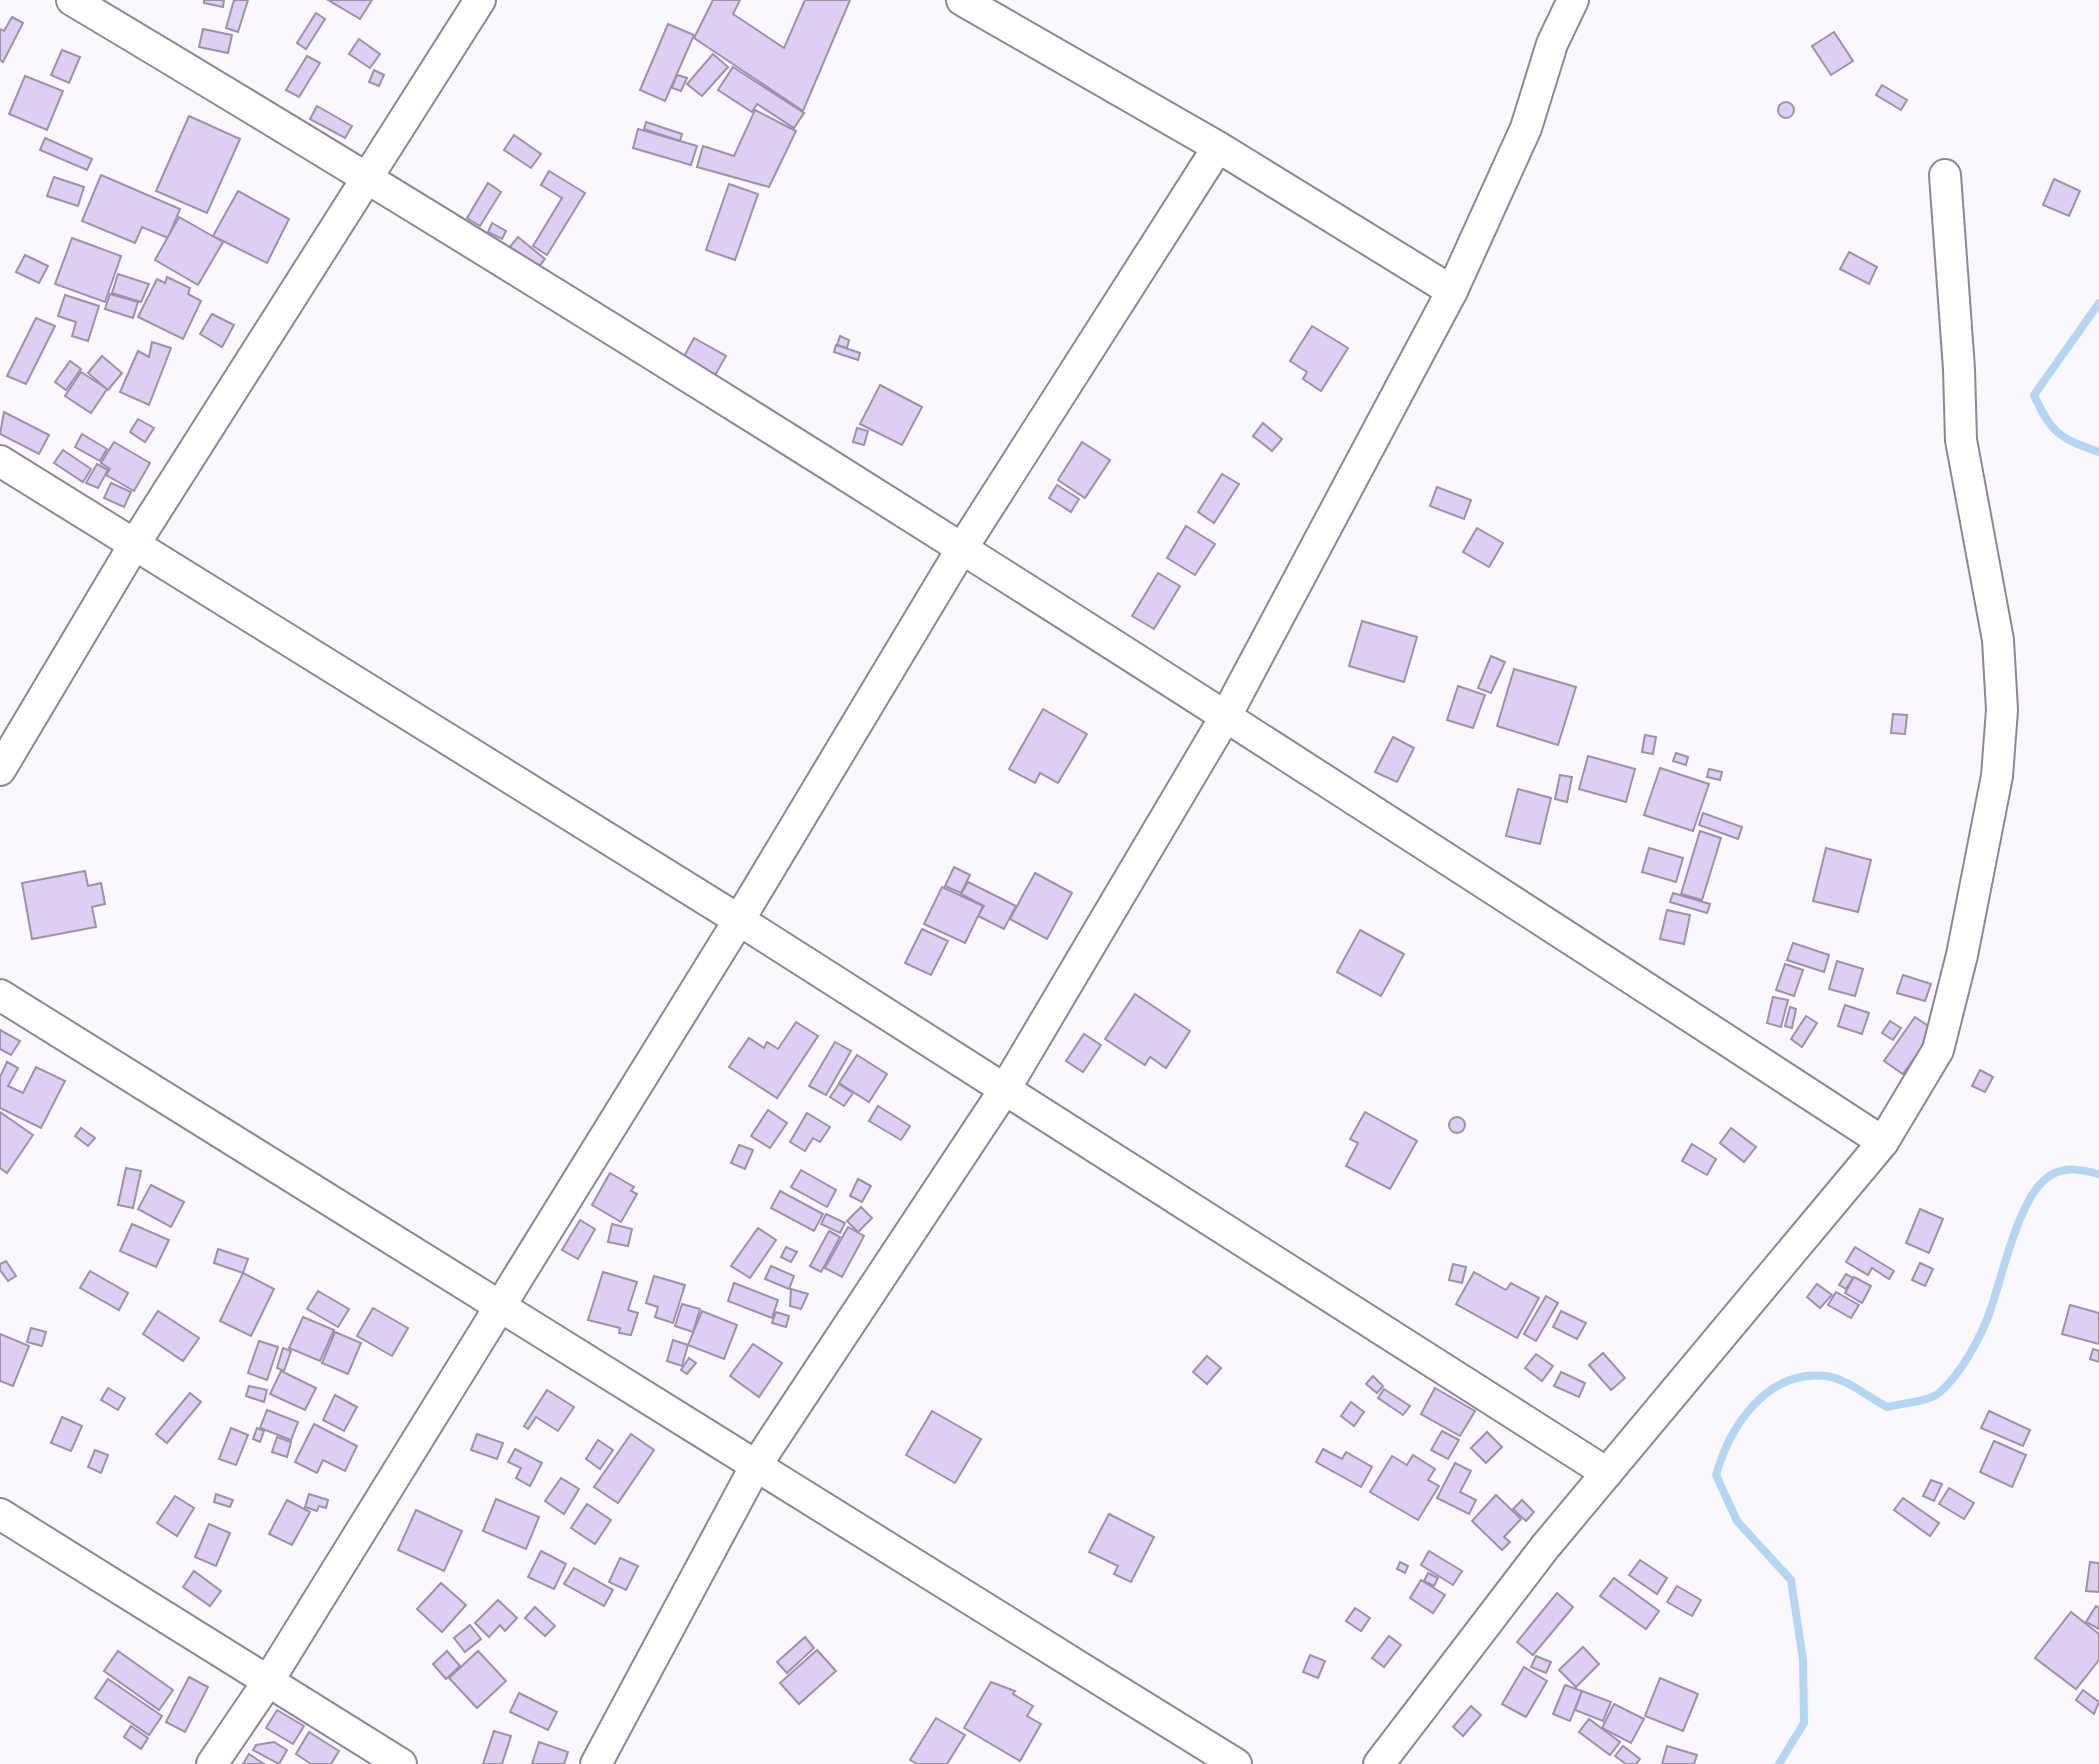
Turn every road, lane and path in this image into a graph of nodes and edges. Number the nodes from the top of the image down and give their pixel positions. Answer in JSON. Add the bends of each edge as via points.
{"nodes":[{"id":1,"x":72,"y":0,"type":"edge"},
{"id":2,"x":480,"y":0,"type":"edge"},
{"id":3,"x":962,"y":0,"type":"edge"},
{"id":4,"x":1573,"y":0,"type":"edge"},
{"id":5,"x":1218,"y":147,"type":"junction"},
{"id":6,"x":1945,"y":175,"type":"dead end"},
{"id":7,"x":367,"y":176,"type":"junction"},
{"id":8,"x":1452,"y":291,"type":"junction"},
{"id":9,"x":0,"y":461,"type":"edge"},
{"id":10,"x":134,"y":545,"type":"junction"},
{"id":11,"x":961,"y":550,"type":"junction"},
{"id":12,"x":1227,"y":714,"type":"junction"},
{"id":13,"x":0,"y":770,"type":"edge"},
{"id":14,"x":739,"y":920,"type":"junction"},
{"id":15,"x":0,"y":995,"type":"edge"},
{"id":16,"x":1005,"y":1089,"type":"junction"},
{"id":17,"x":1883,"y":1142,"type":"junction"},
{"id":18,"x":502,"y":1304,"type":"junction"},
{"id":19,"x":755,"y":1467,"type":"junction"},
{"id":20,"x":1607,"y":1473,"type":"junction"},
{"id":21,"x":0,"y":1514,"type":"edge"},
{"id":22,"x":267,"y":1683,"type":"junction"},
{"id":23,"x":212,"y":1764,"type":"edge"},
{"id":24,"x":401,"y":1764,"type":"edge"},
{"id":25,"x":596,"y":1764,"type":"edge"},
{"id":26,"x":1236,"y":1764,"type":"edge"},
{"id":27,"x":1379,"y":1764,"type":"edge"}],
"edges":[{"from":1,"to":7,"type":"street"},
{"from":2,"to":7,"type":"street"},
{"from":3,"to":5,"type":"street"},
{"from":4,"to":8,"type":"street","via":[[1552,44],[1526,128]]},
{"from":5,"to":8,"type":"street"},
{"from":5,"to":11,"type":"street"},
{"from":6,"to":17,"type":"street","via":[[1961,440],[1998,640],[2002,710],[1997,776],[1938,1050]]},
{"from":7,"to":10,"type":"street"},
{"from":7,"to":11,"type":"street"},
{"from":8,"to":12,"type":"street"},
{"from":9,"to":10,"type":"street"},
{"from":10,"to":13,"type":"street"},
{"from":10,"to":14,"type":"street"},
{"from":11,"to":12,"type":"street"},
{"from":11,"to":14,"type":"street"},
{"from":12,"to":16,"type":"street"},
{"from":12,"to":17,"type":"street"},
{"from":14,"to":16,"type":"street"},
{"from":14,"to":18,"type":"street"},
{"from":15,"to":18,"type":"street"},
{"from":16,"to":19,"type":"street"},
{"from":16,"to":20,"type":"street"},
{"from":17,"to":20,"type":"street"},
{"from":18,"to":19,"type":"street"},
{"from":18,"to":22,"type":"street"},
{"from":19,"to":25,"type":"street"},
{"from":19,"to":26,"type":"street"},
{"from":20,"to":27,"type":"street"},
{"from":21,"to":22,"type":"street"},
{"from":22,"to":23,"type":"street"},
{"from":22,"to":24,"type":"street"}]}
